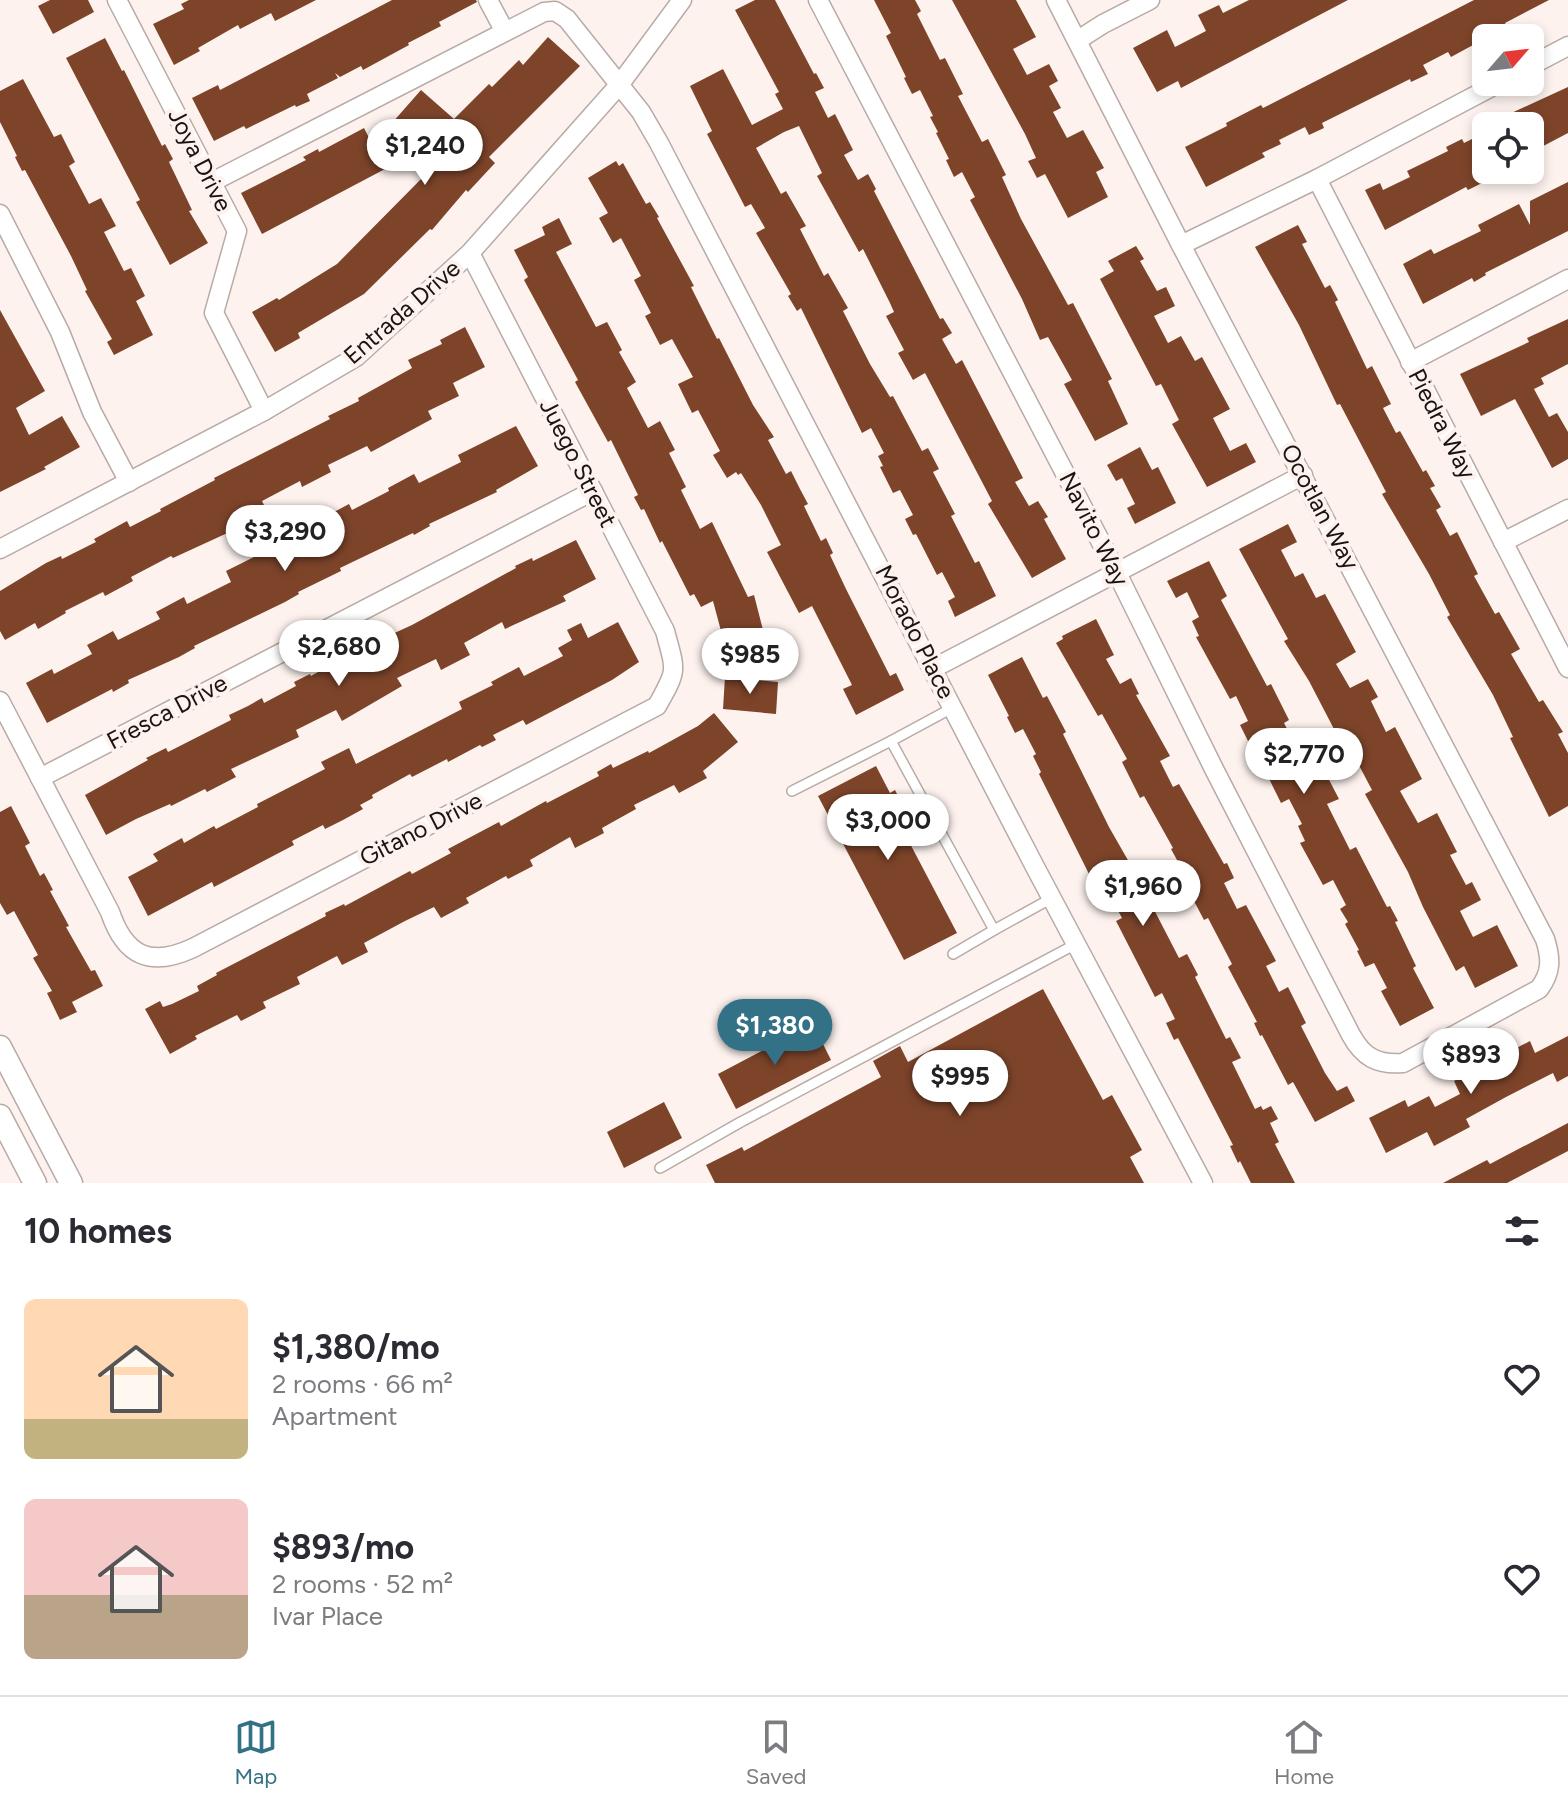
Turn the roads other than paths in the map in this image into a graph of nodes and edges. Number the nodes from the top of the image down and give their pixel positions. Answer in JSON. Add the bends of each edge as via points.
{"nodes":[{"id":1,"x":139,"y":0,"type":"edge"},
{"id":2,"x":488,"y":0,"type":"edge"},
{"id":3,"x":682,"y":0,"type":"edge"},
{"id":4,"x":818,"y":0,"type":"edge"},
{"id":5,"x":1056,"y":0,"type":"edge"},
{"id":6,"x":1150,"y":0,"type":"edge"},
{"id":7,"x":120,"y":5,"type":"edge"},
{"id":8,"x":504,"y":30,"type":"junction"},
{"id":9,"x":1078,"y":40,"type":"junction"},
{"id":10,"x":1568,"y":46,"type":"edge"},
{"id":11,"x":1544,"y":59,"type":"edge"},
{"id":12,"x":620,"y":84,"type":"junction"},
{"id":13,"x":1474,"y":96,"type":"edge"},
{"id":14,"x":1317,"y":179,"type":"junction"},
{"id":15,"x":212,"y":182,"type":"junction"},
{"id":16,"x":0,"y":214,"type":"edge"},
{"id":17,"x":1181,"y":245,"type":"junction"},
{"id":18,"x":470,"y":253,"type":"junction"},
{"id":19,"x":1568,"y":279,"type":"edge"},
{"id":20,"x":1410,"y":362,"type":"junction"},
{"id":21,"x":264,"y":411,"type":"junction"},
{"id":22,"x":1303,"y":475,"type":"junction"},
{"id":23,"x":129,"y":482,"type":"junction"},
{"id":24,"x":593,"y":491,"type":"junction"},
{"id":25,"x":1568,"y":509,"type":"edge"},
{"id":26,"x":1503,"y":542,"type":"junction"},
{"id":27,"x":0,"y":549,"type":"edge"},
{"id":28,"x":1117,"y":573,"type":"junction"},
{"id":29,"x":934,"y":668,"type":"junction"},
{"id":30,"x":1568,"y":668,"type":"edge"},
{"id":31,"x":674,"y":676,"type":"joint"},
{"id":32,"x":0,"y":701,"type":"edge"},
{"id":33,"x":954,"y":707,"type":"junction"},
{"id":34,"x":891,"y":741,"type":"junction"},
{"id":35,"x":40,"y":778,"type":"junction"},
{"id":36,"x":792,"y":791,"type":"dead end"},
{"id":37,"x":1052,"y":898,"type":"junction"},
{"id":38,"x":994,"y":930,"type":"junction"},
{"id":39,"x":1076,"y":944,"type":"junction"},
{"id":40,"x":953,"y":954,"type":"dead end"},
{"id":41,"x":0,"y":1047,"type":"edge"},
{"id":42,"x":1369,"y":1058,"type":"joint"},
{"id":43,"x":37,"y":1118,"type":"junction"},
{"id":44,"x":3,"y":1129,"type":"edge"},
{"id":45,"x":660,"y":1168,"type":"dead end"},
{"id":46,"x":35,"y":1183,"type":"edge"},
{"id":47,"x":71,"y":1183,"type":"edge"},
{"id":48,"x":1203,"y":1183,"type":"edge"}],
"edges":[{"from":1,"to":7,"type":"street"},
{"from":2,"to":8,"type":"street"},
{"from":3,"to":12,"type":"street","name":"Entrada Drive"},
{"from":4,"to":28,"type":"street","name":"Navito Way"},
{"from":5,"to":9,"type":"street","name":"Ocotlan Way"},
{"from":6,"to":9,"type":"street"},
{"from":7,"to":15,"type":"street","name":"Joya Drive"},
{"from":8,"to":12,"type":"street","name":"Morado Place","via":[[555,11]]},
{"from":8,"to":15,"type":"street"},
{"from":9,"to":17,"type":"street","name":"Ocotlan Way"},
{"from":10,"to":11,"type":"street"},
{"from":12,"to":18,"type":"street","name":"Entrada Drive"},
{"from":12,"to":29,"type":"street","name":"Morado Place","via":[[659,143]]},
{"from":13,"to":14,"type":"street"},
{"from":14,"to":17,"type":"street"},
{"from":14,"to":20,"type":"street","name":"Piedra Way"},
{"from":15,"to":21,"type":"street","name":"Joya Drive","via":[[237,231],[214,313]]},
{"from":16,"to":23,"type":"street"},
{"from":17,"to":22,"type":"street","name":"Ocotlan Way"},
{"from":18,"to":21,"type":"street","name":"Entrada Drive","via":[[356,357]]},
{"from":18,"to":24,"type":"street","name":"Juego Street"},
{"from":19,"to":20,"type":"street"},
{"from":20,"to":26,"type":"street","name":"Piedra Way"},
{"from":21,"to":23,"type":"street","name":"Entrada Drive"},
{"from":22,"to":28,"type":"street"},
{"from":22,"to":42,"type":"street","name":"Ocotlan Way","via":[[1551,958],[1547,978],[1529,996],[1403,1063]]},
{"from":23,"to":27,"type":"street","name":"Entrada Drive"},
{"from":24,"to":31,"type":"street","name":"Juego Street","via":[[665,631]]},
{"from":24,"to":35,"type":"street","name":"Fresca Drive"},
{"from":25,"to":26,"type":"street"},
{"from":26,"to":30,"type":"street","name":"Piedra Way"},
{"from":28,"to":29,"type":"street"},
{"from":28,"to":42,"type":"street","name":"Navito Way","via":[[1351,1035]]},
{"from":29,"to":33,"type":"street","name":"Morado Place"},
{"from":31,"to":35,"type":"street","name":"Gitano Drive","via":[[657,706],[173,957],[151,959],[118,934]]},
{"from":32,"to":35,"type":"street"},
{"from":33,"to":34,"type":"lane"},
{"from":33,"to":37,"type":"street","name":"Morado Place"},
{"from":34,"to":36,"type":"lane"},
{"from":34,"to":38,"type":"lane"},
{"from":37,"to":38,"type":"lane"},
{"from":37,"to":39,"type":"street","name":"Morado Place"},
{"from":38,"to":40,"type":"lane"},
{"from":39,"to":45,"type":"lane"},
{"from":39,"to":48,"type":"street","name":"Morado Place"},
{"from":41,"to":43,"type":"street"},
{"from":43,"to":44,"type":"street"},
{"from":43,"to":47,"type":"street"},
{"from":44,"to":46,"type":"street"}]}
